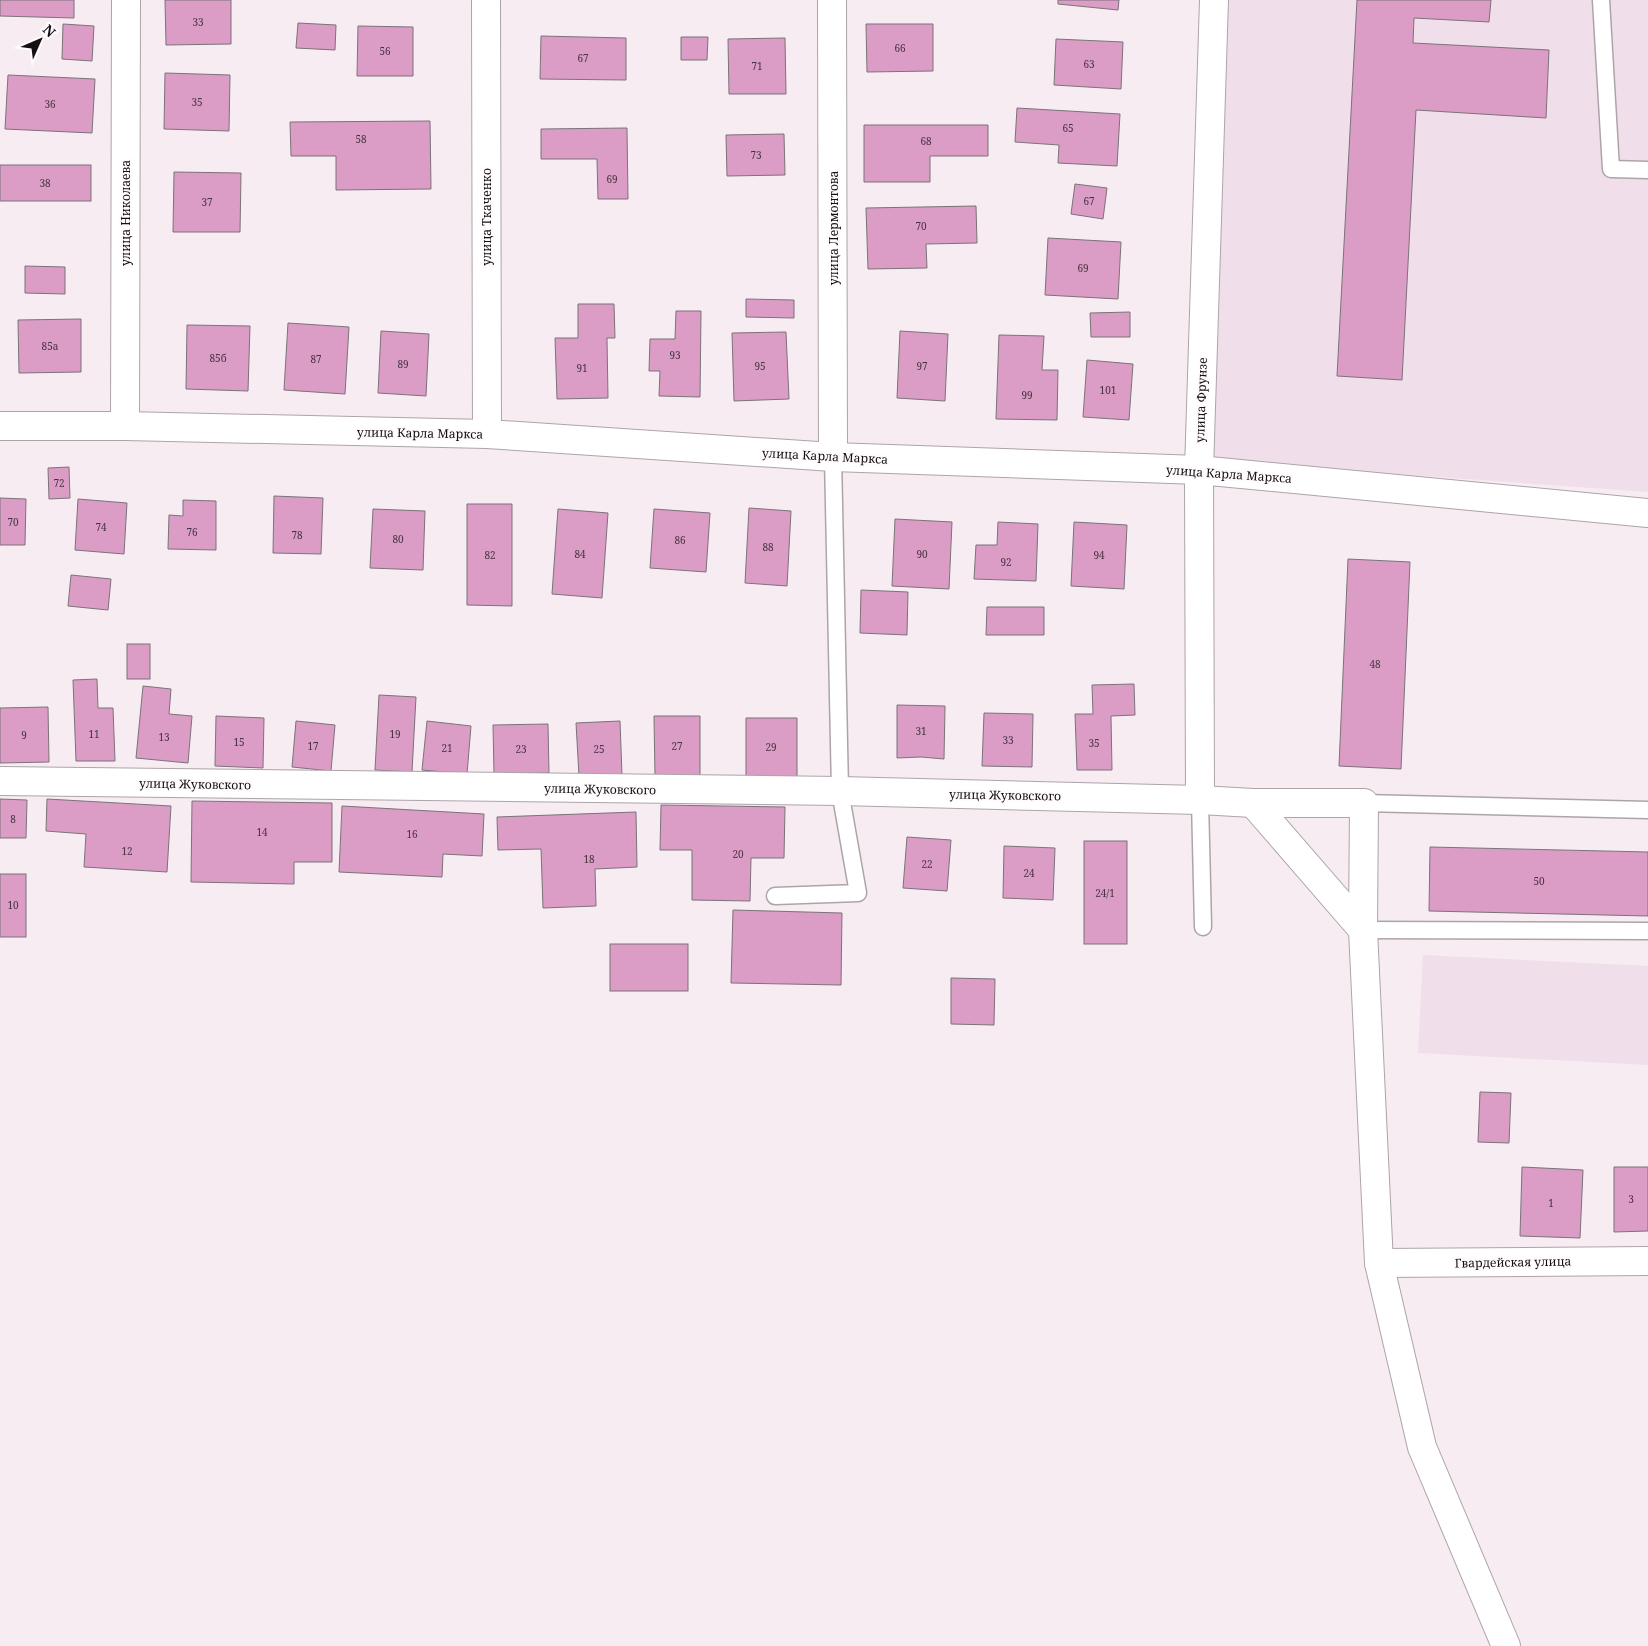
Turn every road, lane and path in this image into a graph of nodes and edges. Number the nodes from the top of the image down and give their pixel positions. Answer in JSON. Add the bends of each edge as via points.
{"nodes":[{"id":1,"x":126,"y":0,"type":"edge"},
{"id":2,"x":486,"y":0,"type":"edge"},
{"id":3,"x":832,"y":0,"type":"edge"},
{"id":4,"x":1214,"y":0,"type":"edge"},
{"id":5,"x":1601,"y":0,"type":"edge"},
{"id":6,"x":1648,"y":170,"type":"edge"},
{"id":7,"x":0,"y":426,"type":"edge"},
{"id":8,"x":125,"y":426,"type":"junction"},
{"id":9,"x":487,"y":434,"type":"junction"},
{"id":10,"x":832,"y":457,"type":"junction"},
{"id":11,"x":1199,"y":470,"type":"junction"},
{"id":12,"x":1648,"y":513,"type":"edge"},
{"id":13,"x":0,"y":781,"type":"edge"},
{"id":14,"x":840,"y":792,"type":"junction"},
{"id":15,"x":1200,"y":800,"type":"junction"},
{"id":16,"x":1253,"y":803,"type":"junction"},
{"id":17,"x":1364,"y":803,"type":"junction"},
{"id":18,"x":1648,"y":810,"type":"edge"},
{"id":19,"x":775,"y":896,"type":"dead end"},
{"id":20,"x":1203,"y":927,"type":"dead end"},
{"id":21,"x":1363,"y":930,"type":"junction"},
{"id":22,"x":1648,"y":931,"type":"edge"},
{"id":23,"x":1648,"y":1261,"type":"edge"},
{"id":24,"x":1379,"y":1263,"type":"junction"},
{"id":25,"x":1506,"y":1646,"type":"edge"}],
"edges":[{"from":1,"to":8,"type":"street","name":"улица Николаева"},
{"from":2,"to":9,"type":"street","name":"улица Ткаченко"},
{"from":3,"to":10,"type":"street","name":"улица Лермонтова"},
{"from":4,"to":11,"type":"street","name":"улица Фрунзе"},
{"from":5,"to":6,"type":"lane","via":[[1611,168]]},
{"from":7,"to":8,"type":"street","name":"улица Карла Маркса"},
{"from":8,"to":9,"type":"street","name":"улица Карла Маркса"},
{"from":9,"to":10,"type":"street","name":"улица Карла Маркса"},
{"from":10,"to":11,"type":"street","name":"улица Карла Маркса"},
{"from":10,"to":14,"type":"lane"},
{"from":11,"to":12,"type":"street","name":"улица Карла Маркса"},
{"from":11,"to":15,"type":"street","name":"улица Фрунзе"},
{"from":13,"to":14,"type":"street","name":"улица Жуковского"},
{"from":14,"to":15,"type":"street","name":"улица Жуковского"},
{"from":14,"to":19,"type":"lane","via":[[858,893]]},
{"from":15,"to":16,"type":"street","name":"улица Жуковского"},
{"from":15,"to":20,"type":"lane"},
{"from":16,"to":17,"type":"street","name":"улица Жуковского"},
{"from":16,"to":21,"type":"street"},
{"from":17,"to":18,"type":"lane"},
{"from":17,"to":21,"type":"street"},
{"from":21,"to":22,"type":"lane"},
{"from":21,"to":24,"type":"street"},
{"from":23,"to":24,"type":"street","name":"Гвардейская улица"},
{"from":24,"to":25,"type":"street","via":[[1422,1447]]}]}
